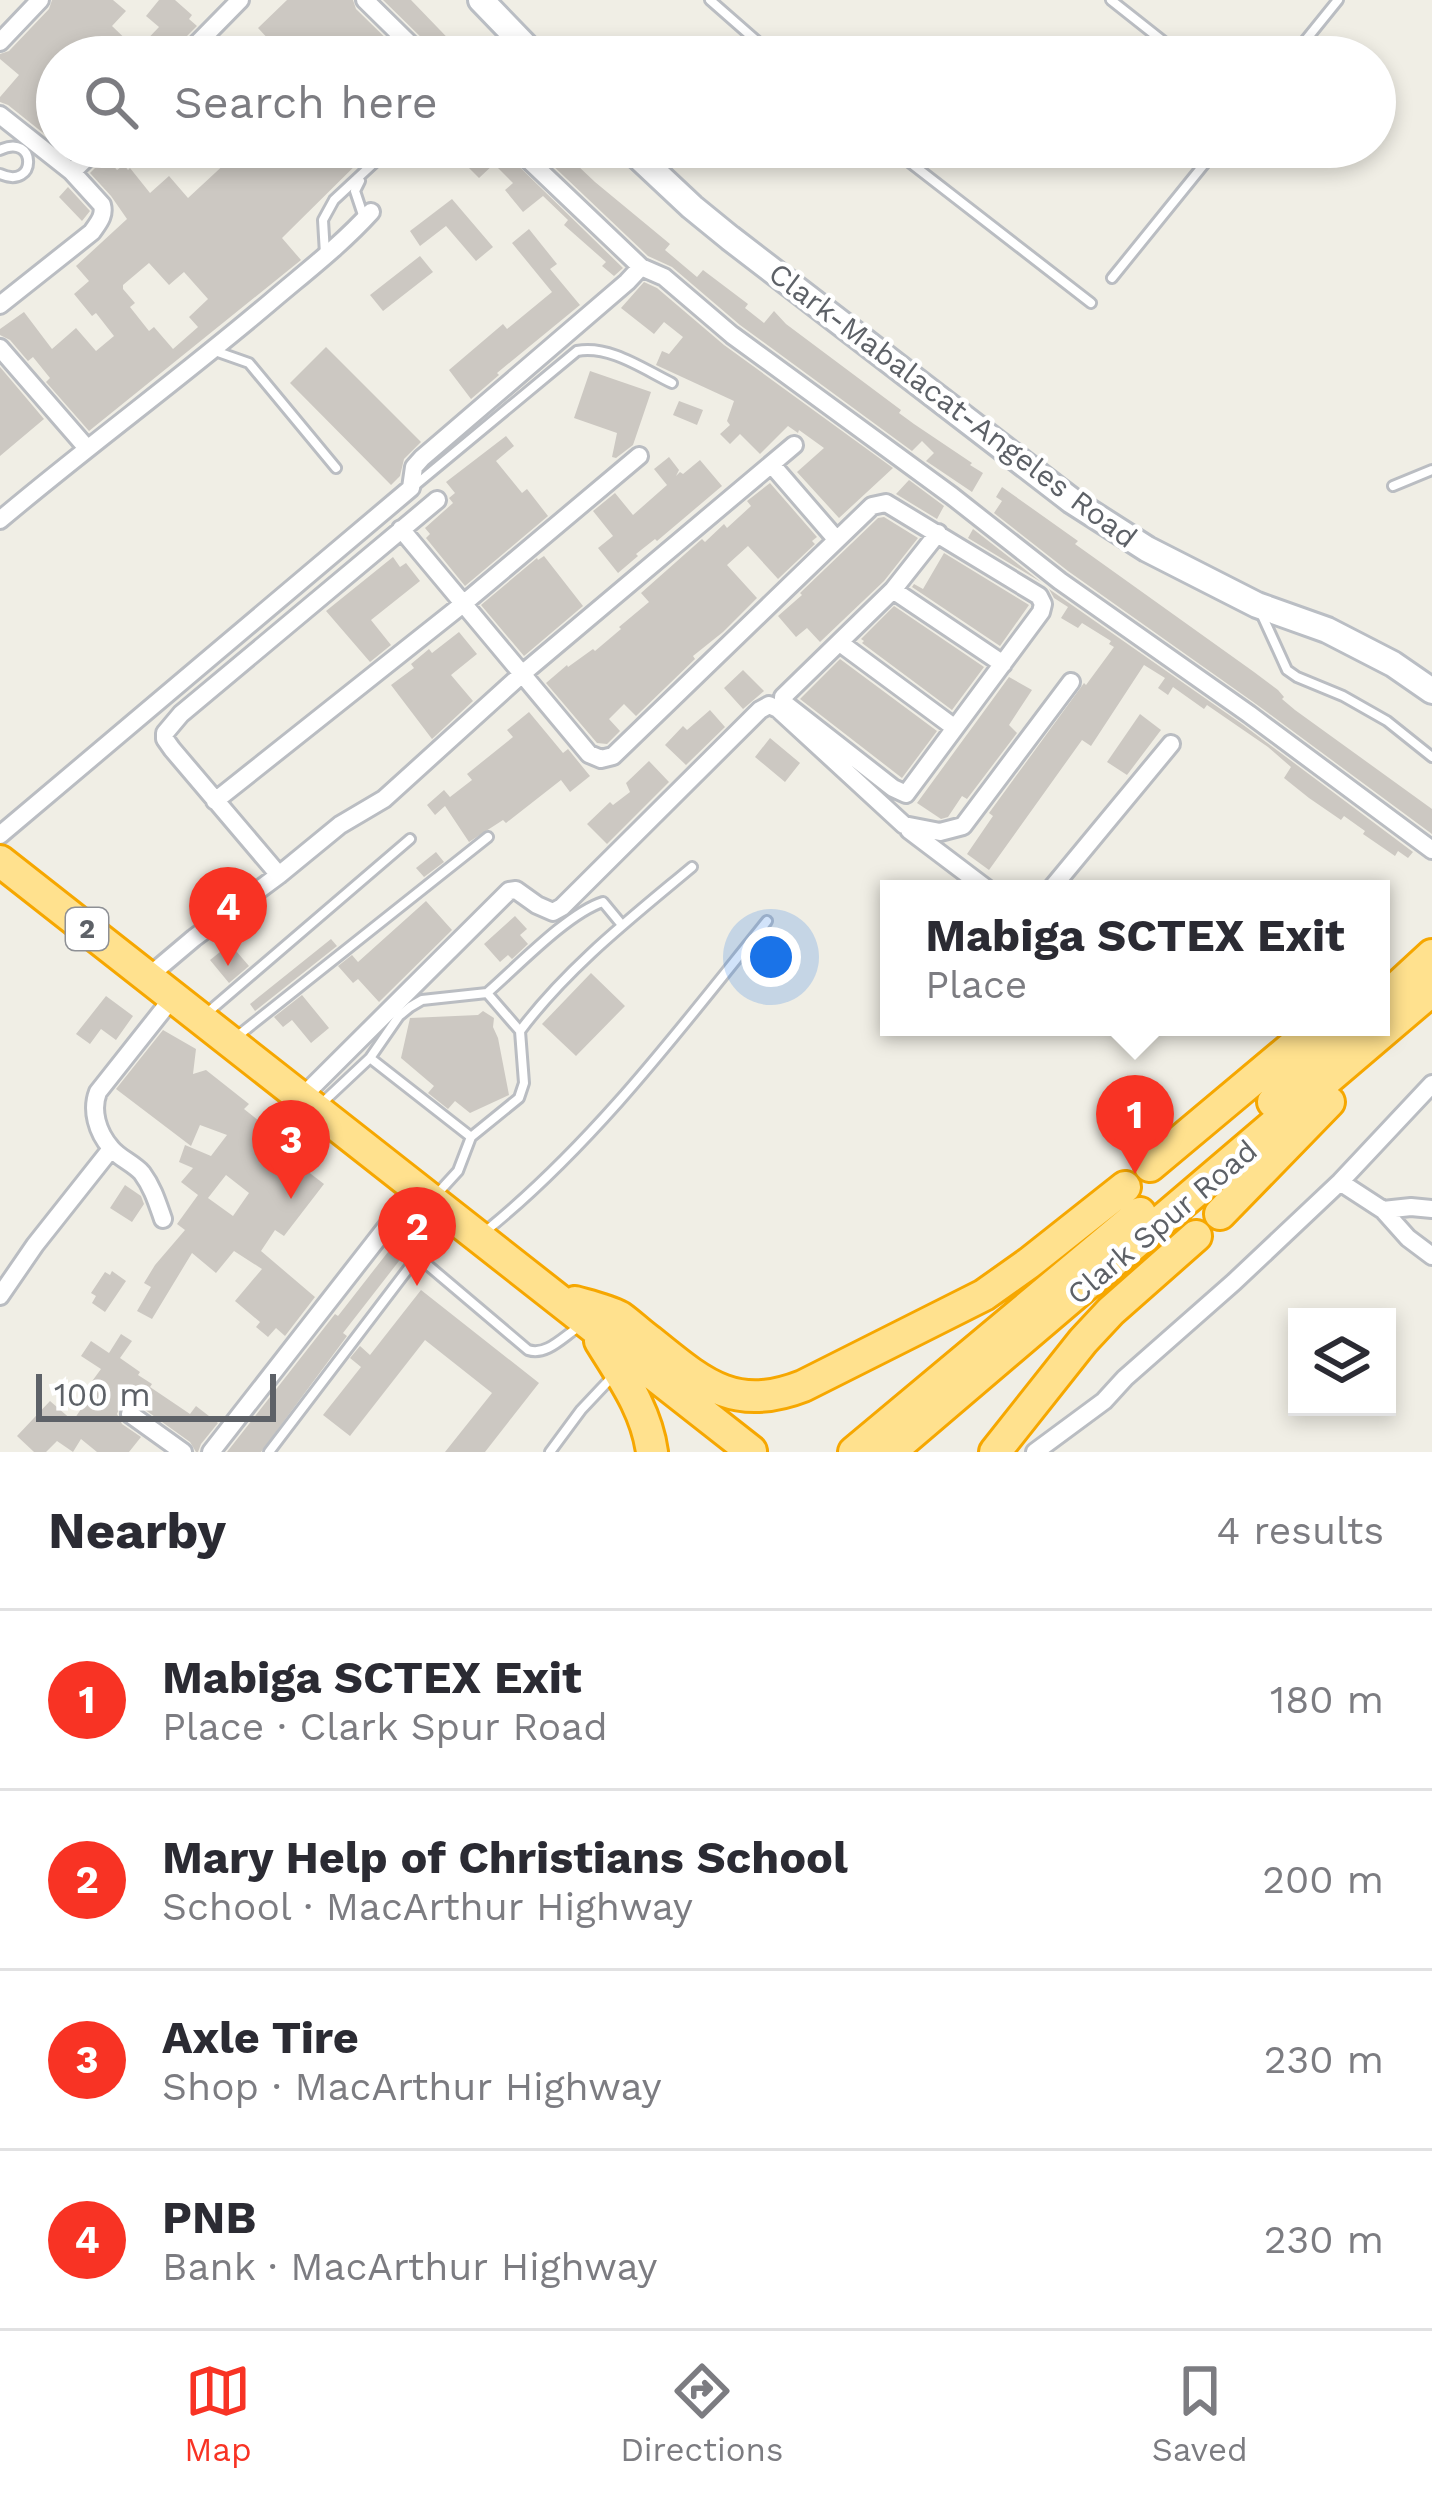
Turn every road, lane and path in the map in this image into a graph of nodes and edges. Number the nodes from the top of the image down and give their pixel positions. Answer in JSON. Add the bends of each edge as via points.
{"nodes":[{"id":1,"x":40,"y":0,"type":"edge"},
{"id":2,"x":240,"y":0,"type":"edge"},
{"id":3,"x":365,"y":0,"type":"edge"},
{"id":4,"x":481,"y":0,"type":"edge"},
{"id":5,"x":710,"y":0,"type":"edge"},
{"id":6,"x":1111,"y":0,"type":"edge"},
{"id":7,"x":1338,"y":0,"type":"edge"},
{"id":8,"x":205,"y":36,"type":"edge"},
{"id":9,"x":402,"y":36,"type":"edge"},
{"id":10,"x":516,"y":36,"type":"edge"},
{"id":11,"x":751,"y":36,"type":"edge"},
{"id":12,"x":1156,"y":36,"type":"edge"},
{"id":13,"x":1309,"y":36,"type":"edge"},
{"id":14,"x":0,"y":42,"type":"edge"},
{"id":15,"x":0,"y":116,"type":"edge"},
{"id":16,"x":36,"y":144,"type":"edge"},
{"id":17,"x":0,"y":150,"type":"edge"},
{"id":18,"x":67,"y":168,"type":"edge"},
{"id":19,"x":76,"y":168,"type":"edge"},
{"id":20,"x":369,"y":168,"type":"edge"},
{"id":21,"x":537,"y":168,"type":"edge"},
{"id":22,"x":650,"y":168,"type":"edge"},
{"id":23,"x":917,"y":168,"type":"edge"},
{"id":24,"x":1201,"y":168,"type":"edge"},
{"id":25,"x":72,"y":172,"type":"junction"},
{"id":26,"x":0,"y":174,"type":"edge"},
{"id":27,"x":363,"y":174,"type":"junction"},
{"id":28,"x":368,"y":216,"type":"joint"},
{"id":29,"x":325,"y":256,"type":"junction"},
{"id":30,"x":640,"y":267,"type":"junction"},
{"id":31,"x":1112,"y":278,"type":"dead end"},
{"id":32,"x":1091,"y":303,"type":"dead end"},
{"id":33,"x":0,"y":305,"type":"edge"},
{"id":34,"x":0,"y":348,"type":"edge"},
{"id":35,"x":213,"y":351,"type":"junction"},
{"id":36,"x":672,"y":383,"type":"dead end"},
{"id":37,"x":794,"y":445,"type":"dead end"},
{"id":38,"x":86,"y":447,"type":"junction"},
{"id":39,"x":639,"y":456,"type":"dead end"},
{"id":40,"x":772,"y":465,"type":"junction"},
{"id":41,"x":336,"y":468,"type":"dead end"},
{"id":42,"x":1432,"y":470,"type":"edge"},
{"id":43,"x":1393,"y":485,"type":"dead end"},
{"id":44,"x":411,"y":488,"type":"junction"},
{"id":45,"x":437,"y":500,"type":"dead end"},
{"id":46,"x":0,"y":520,"type":"edge"},
{"id":47,"x":401,"y":529,"type":"junction"},
{"id":48,"x":938,"y":533,"type":"junction"},
{"id":49,"x":836,"y":539,"type":"junction"},
{"id":50,"x":893,"y":590,"type":"junction"},
{"id":51,"x":463,"y":604,"type":"junction"},
{"id":52,"x":1257,"y":605,"type":"junction"},
{"id":53,"x":840,"y":643,"type":"junction"},
{"id":54,"x":1003,"y":664,"type":"junction"},
{"id":55,"x":522,"y":674,"type":"junction"},
{"id":56,"x":1071,"y":682,"type":"dead end"},
{"id":57,"x":1432,"y":691,"type":"edge"},
{"id":58,"x":955,"y":728,"type":"junction"},
{"id":59,"x":1171,"y":744,"type":"dead end"},
{"id":60,"x":1432,"y":757,"type":"edge"},
{"id":61,"x":215,"y":801,"type":"junction"},
{"id":62,"x":904,"y":825,"type":"junction"},
{"id":63,"x":0,"y":835,"type":"edge"},
{"id":64,"x":488,"y":837,"type":"dead end"},
{"id":65,"x":410,"y":839,"type":"dead end"},
{"id":66,"x":1432,"y":850,"type":"edge"},
{"id":67,"x":0,"y":861,"type":"edge"},
{"id":68,"x":692,"y":867,"type":"dead end"},
{"id":69,"x":279,"y":875,"type":"junction"},
{"id":70,"x":975,"y":880,"type":"edge"},
{"id":71,"x":1058,"y":880,"type":"edge"},
{"id":72,"x":767,"y":921,"type":"dead end"},
{"id":73,"x":622,"y":926,"type":"junction"},
{"id":74,"x":1432,"y":953,"type":"edge"},
{"id":75,"x":148,"y":976,"type":"junction"},
{"id":76,"x":1390,"y":979,"type":"edge"},
{"id":77,"x":487,"y":993,"type":"junction"},
{"id":78,"x":1390,"y":993,"type":"edge"},
{"id":79,"x":174,"y":996,"type":"junction"},
{"id":80,"x":1425,"y":997,"type":"edge"},
{"id":81,"x":202,"y":1018,"type":"junction"},
{"id":82,"x":1390,"y":1027,"type":"edge"},
{"id":83,"x":520,"y":1031,"type":"junction"},
{"id":84,"x":1390,"y":1034,"type":"edge"},
{"id":85,"x":1305,"y":1036,"type":"edge"},
{"id":86,"x":1344,"y":1036,"type":"edge"},
{"id":87,"x":1379,"y":1036,"type":"edge"},
{"id":88,"x":1388,"y":1036,"type":"edge"},
{"id":89,"x":231,"y":1041,"type":"junction"},
{"id":90,"x":370,"y":1058,"type":"junction"},
{"id":91,"x":1432,"y":1084,"type":"edge"},
{"id":92,"x":309,"y":1103,"type":"junction"},
{"id":93,"x":471,"y":1137,"type":"junction"},
{"id":94,"x":111,"y":1149,"type":"junction"},
{"id":95,"x":1150,"y":1166,"type":"dead end"},
{"id":96,"x":1340,"y":1182,"type":"junction"},
{"id":97,"x":1125,"y":1187,"type":"dead end"},
{"id":98,"x":433,"y":1200,"type":"junction"},
{"id":99,"x":1432,"y":1209,"type":"edge"},
{"id":100,"x":1383,"y":1210,"type":"junction"},
{"id":101,"x":1220,"y":1214,"type":"dead end"},
{"id":102,"x":163,"y":1219,"type":"dead end"},
{"id":103,"x":1196,"y":1236,"type":"dead end"},
{"id":104,"x":479,"y":1237,"type":"junction"},
{"id":105,"x":417,"y":1256,"type":"junction"},
{"id":106,"x":1432,"y":1256,"type":"edge"},
{"id":107,"x":552,"y":1294,"type":"junction"},
{"id":108,"x":0,"y":1296,"type":"edge"},
{"id":109,"x":587,"y":1321,"type":"junction"},
{"id":110,"x":619,"y":1371,"type":"junction"},
{"id":111,"x":130,"y":1414,"type":"dead end"},
{"id":112,"x":751,"y":1451,"type":"edge"},
{"id":113,"x":183,"y":1452,"type":"edge"},
{"id":114,"x":211,"y":1452,"type":"edge"},
{"id":115,"x":269,"y":1452,"type":"edge"},
{"id":116,"x":550,"y":1452,"type":"edge"},
{"id":117,"x":652,"y":1452,"type":"edge"},
{"id":118,"x":854,"y":1452,"type":"edge"},
{"id":119,"x":890,"y":1452,"type":"edge"},
{"id":120,"x":994,"y":1452,"type":"edge"},
{"id":121,"x":1035,"y":1452,"type":"edge"}],
"edges":[{"from":1,"to":14,"type":"street"},
{"from":2,"to":8,"type":"street"},
{"from":3,"to":9,"type":"street"},
{"from":4,"to":10,"type":"main road"},
{"from":5,"to":11,"type":"lane"},
{"from":6,"to":12,"type":"lane"},
{"from":7,"to":13,"type":"lane"},
{"from":15,"to":16,"type":"street"},
{"from":17,"to":26,"type":"lane","via":[[16,146],[28,167],[19,177]]},
{"from":18,"to":25,"type":"street"},
{"from":19,"to":25,"type":"street"},
{"from":20,"to":27,"type":"lane"},
{"from":21,"to":30,"type":"street"},
{"from":22,"to":52,"type":"main road","name":"Clark-Mabalacat-Angeles Road","via":[[704,218],[1072,501]]},
{"from":23,"to":32,"type":"lane"},
{"from":24,"to":31,"type":"lane"},
{"from":25,"to":33,"type":"street","via":[[102,205],[100,220]]},
{"from":27,"to":28,"type":"lane","via":[[355,191]]},
{"from":27,"to":29,"type":"lane","via":[[323,220]]},
{"from":28,"to":29,"type":"street"},
{"from":29,"to":35,"type":"street"},
{"from":30,"to":44,"type":"street","via":[[422,458]]},
{"from":30,"to":66,"type":"street"},
{"from":34,"to":38,"type":"street"},
{"from":35,"to":38,"type":"street"},
{"from":35,"to":41,"type":"lane","via":[[249,363]]},
{"from":36,"to":44,"type":"lane","via":[[593,348],[578,351]]},
{"from":37,"to":40,"type":"street"},
{"from":38,"to":46,"type":"street"},
{"from":39,"to":51,"type":"street"},
{"from":40,"to":49,"type":"street"},
{"from":40,"to":55,"type":"street"},
{"from":42,"to":43,"type":"lane"},
{"from":44,"to":63,"type":"street"},
{"from":45,"to":47,"type":"street"},
{"from":47,"to":51,"type":"street"},
{"from":47,"to":61,"type":"street","via":[[170,725],[165,740]]},
{"from":48,"to":49,"type":"street","via":[[880,502]]},
{"from":48,"to":50,"type":"street"},
{"from":48,"to":54,"type":"street","via":[[1040,596],[1041,612]]},
{"from":49,"to":55,"type":"street","via":[[614,756],[589,754]]},
{"from":50,"to":53,"type":"street"},
{"from":50,"to":54,"type":"street"},
{"from":51,"to":55,"type":"street"},
{"from":51,"to":61,"type":"street"},
{"from":52,"to":57,"type":"main road","name":"Clark-Mabalacat-Angeles Road","via":[[1327,630]]},
{"from":52,"to":60,"type":"lane","via":[[1288,670],[1387,721]]},
{"from":53,"to":58,"type":"street"},
{"from":53,"to":58,"type":"street","via":[[783,702],[893,788],[910,791]]},
{"from":54,"to":58,"type":"street"},
{"from":55,"to":69,"type":"street","via":[[384,799]]},
{"from":56,"to":62,"type":"street","via":[[963,826],[940,832]]},
{"from":59,"to":71,"type":"street"},
{"from":61,"to":69,"type":"street"},
{"from":62,"to":70,"type":"street"},
{"from":62,"to":92,"type":"street","via":[[769,705],[562,907],[553,912],[508,891]]},
{"from":64,"to":89,"type":"lane"},
{"from":65,"to":81,"type":"lane"},
{"from":67,"to":75,"type":"highway","number":"2"},
{"from":68,"to":73,"type":"lane"},
{"from":69,"to":75,"type":"street"},
{"from":72,"to":104,"type":"lane","via":[[576,1148]]},
{"from":73,"to":77,"type":"lane","via":[[597,903]]},
{"from":73,"to":83,"type":"lane"},
{"from":74,"to":76,"type":"highway"},
{"from":74,"to":78,"type":"highway"},
{"from":75,"to":79,"type":"highway","number":"2"},
{"from":77,"to":83,"type":"lane"},
{"from":77,"to":90,"type":"lane","via":[[422,1000],[399,1016]]},
{"from":79,"to":81,"type":"highway","number":"2"},
{"from":79,"to":94,"type":"street","via":[[98,1092],[93,1106]]},
{"from":80,"to":82,"type":"highway","name":"Clark Spur Road"},
{"from":80,"to":84,"type":"highway"},
{"from":81,"to":89,"type":"highway","number":"2"},
{"from":83,"to":93,"type":"lane","via":[[519,1098]]},
{"from":85,"to":95,"type":"highway"},
{"from":86,"to":118,"type":"highway","name":"Clark Spur Road"},
{"from":87,"to":119,"type":"highway","name":"Clark Spur Road"},
{"from":88,"to":101,"type":"highway"},
{"from":89,"to":92,"type":"highway","number":"2"},
{"from":90,"to":92,"type":"lane"},
{"from":90,"to":93,"type":"lane"},
{"from":91,"to":96,"type":"street"},
{"from":92,"to":98,"type":"highway","number":"2"},
{"from":93,"to":98,"type":"lane","via":[[458,1171]]},
{"from":94,"to":102,"type":"street","via":[[137,1167]]},
{"from":94,"to":108,"type":"street"},
{"from":96,"to":100,"type":"street"},
{"from":96,"to":121,"type":"street","via":[[1105,1401]]},
{"from":97,"to":107,"type":"highway","via":[[984,1294],[775,1396],[716,1390],[619,1316]]},
{"from":98,"to":104,"type":"highway","number":"2"},
{"from":98,"to":105,"type":"lane"},
{"from":98,"to":114,"type":"street"},
{"from":99,"to":100,"type":"street"},
{"from":100,"to":106,"type":"street"},
{"from":103,"to":120,"type":"highway","via":[[1096,1327]]},
{"from":104,"to":107,"type":"highway","number":"2"},
{"from":105,"to":109,"type":"lane","via":[[528,1350],[545,1351]]},
{"from":105,"to":115,"type":"lane"},
{"from":107,"to":109,"type":"highway","number":"2"},
{"from":109,"to":110,"type":"highway"},
{"from":109,"to":112,"type":"highway","number":"2"},
{"from":110,"to":116,"type":"lane"},
{"from":110,"to":117,"type":"highway","via":[[642,1411]]},
{"from":111,"to":113,"type":"street"}]}
